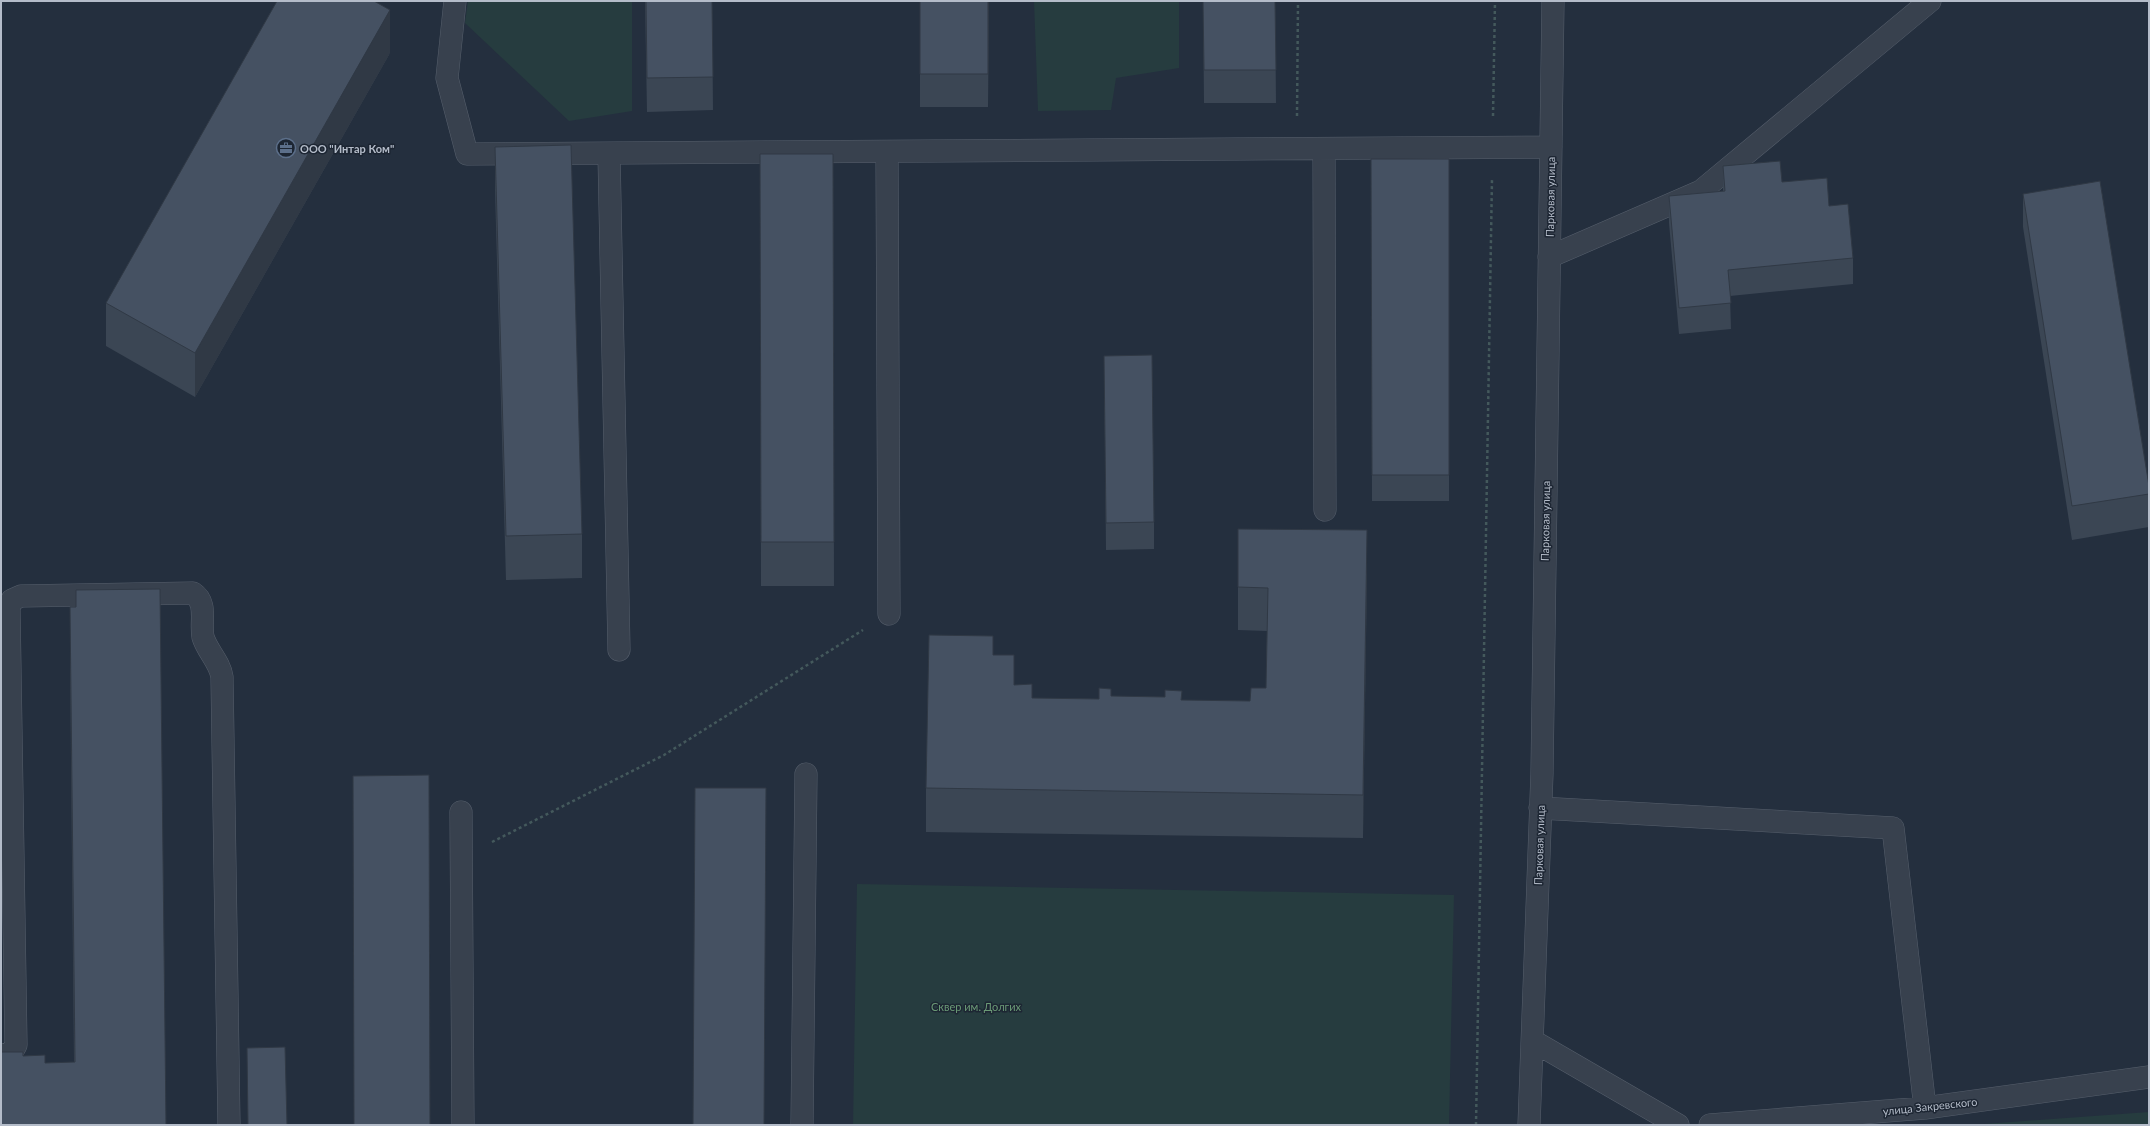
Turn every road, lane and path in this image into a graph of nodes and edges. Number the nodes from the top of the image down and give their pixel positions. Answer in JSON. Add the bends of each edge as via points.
{"nodes":[{"id":1,"x":455,"y":1,"type":"edge"},
{"id":2,"x":1298,"y":1,"type":"edge"},
{"id":3,"x":1495,"y":1,"type":"edge"},
{"id":4,"x":1553,"y":1,"type":"edge"},
{"id":5,"x":1930,"y":1,"type":"edge"},
{"id":6,"x":1492,"y":147,"type":"junction"},
{"id":7,"x":1551,"y":147,"type":"junction"},
{"id":8,"x":1296,"y":148,"type":"junction"},
{"id":9,"x":1324,"y":149,"type":"junction"},
{"id":10,"x":887,"y":152,"type":"junction"},
{"id":11,"x":609,"y":154,"type":"junction"},
{"id":12,"x":1549,"y":257,"type":"junction"},
{"id":13,"x":1326,"y":510,"type":"dead end"},
{"id":14,"x":889,"y":614,"type":"joint"},
{"id":15,"x":619,"y":650,"type":"dead end"},
{"id":16,"x":806,"y":774,"type":"dead end"},
{"id":17,"x":1540,"y":808,"type":"junction"},
{"id":18,"x":462,"y":812,"type":"dead end"},
{"id":19,"x":462,"y":858,"type":"junction"},
{"id":20,"x":1533,"y":1041,"type":"junction"},
{"id":21,"x":1,"y":1056,"type":"edge"},
{"id":22,"x":2149,"y":1077,"type":"edge"},
{"id":23,"x":1925,"y":1108,"type":"junction"},
{"id":24,"x":229,"y":1125,"type":"edge"},
{"id":25,"x":463,"y":1125,"type":"edge"},
{"id":26,"x":802,"y":1125,"type":"edge"},
{"id":27,"x":1476,"y":1125,"type":"edge"},
{"id":28,"x":1530,"y":1125,"type":"edge"},
{"id":29,"x":1678,"y":1125,"type":"edge"},
{"id":30,"x":1710,"y":1125,"type":"edge"}],
"edges":[{"from":1,"to":11,"type":"street","via":[[447,78],[467,154]]},
{"from":2,"to":8,"type":"path"},
{"from":3,"to":6,"type":"path"},
{"from":4,"to":7,"type":"street","name":"Парковая улица"},
{"from":5,"to":12,"type":"street","via":[[1701,191]]},
{"from":6,"to":7,"type":"street"},
{"from":6,"to":9,"type":"street"},
{"from":6,"to":27,"type":"path"},
{"from":7,"to":12,"type":"street","name":"Парковая улица"},
{"from":8,"to":9,"type":"street"},
{"from":8,"to":10,"type":"street"},
{"from":9,"to":13,"type":"street"},
{"from":10,"to":11,"type":"street"},
{"from":10,"to":14,"type":"street"},
{"from":11,"to":15,"type":"street"},
{"from":12,"to":17,"type":"street","name":"Парковая улица"},
{"from":14,"to":19,"type":"path","via":[[664,755]]},
{"from":16,"to":26,"type":"street"},
{"from":17,"to":20,"type":"street","name":"Парковая улица"},
{"from":17,"to":23,"type":"street","via":[[1893,828]]},
{"from":18,"to":19,"type":"street"},
{"from":19,"to":25,"type":"street"},
{"from":20,"to":28,"type":"street","name":"Парковая улица"},
{"from":20,"to":29,"type":"street"},
{"from":21,"to":24,"type":"street","via":[[12,1052],[16,1045],[9,608],[12,600],[21,596],[193,593],[202,603],[203,638],[222,676]]},
{"from":22,"to":23,"type":"street","name":"улица Закревского"},
{"from":23,"to":30,"type":"street","name":"улица Закревского"}]}
